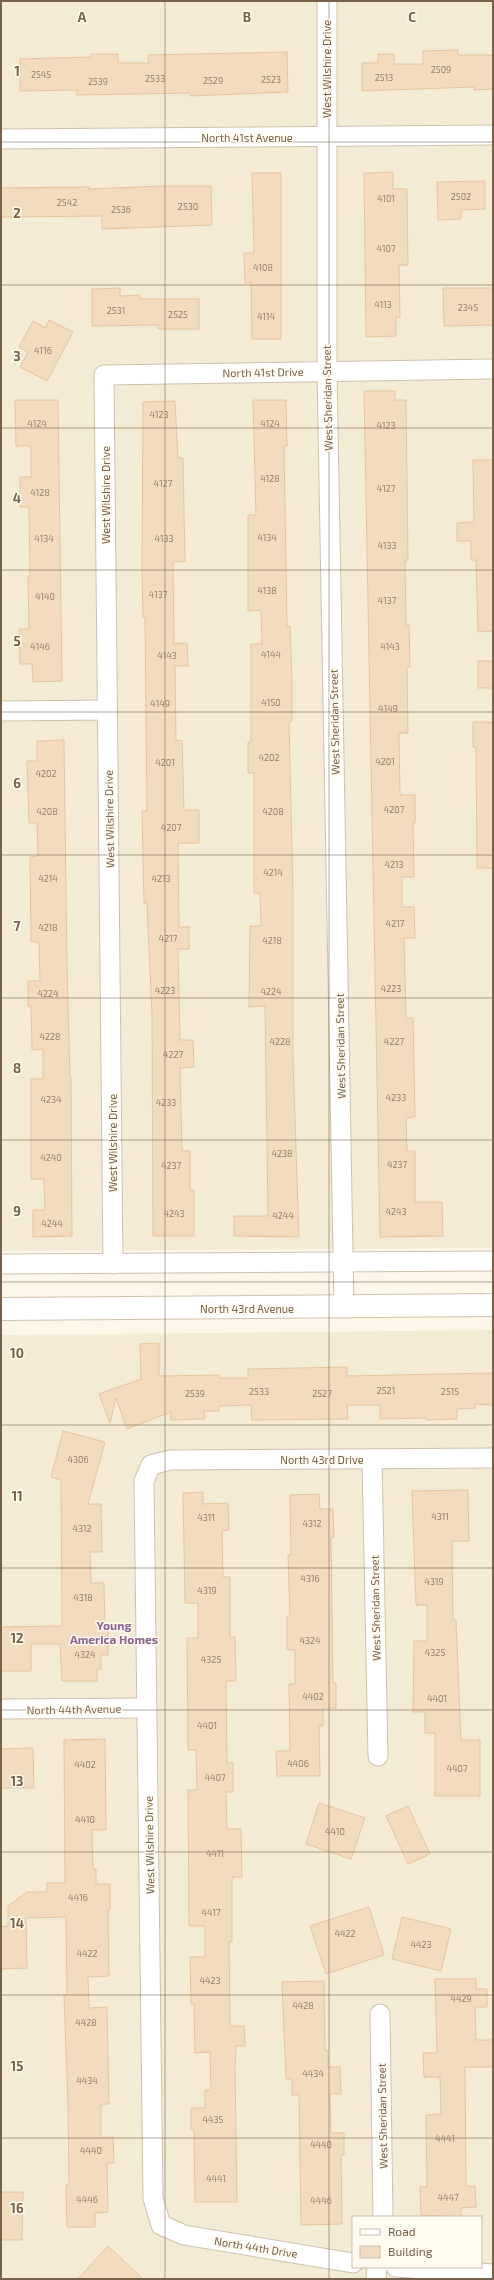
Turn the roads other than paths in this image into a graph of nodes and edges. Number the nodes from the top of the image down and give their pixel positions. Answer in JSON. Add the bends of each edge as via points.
{"nodes":[{"id":1,"x":326,"y":1,"type":"edge"},
{"id":2,"x":493,"y":135,"type":"edge"},
{"id":3,"x":326,"y":137,"type":"junction"},
{"id":4,"x":1,"y":139,"type":"edge"},
{"id":5,"x":493,"y":369,"type":"edge"},
{"id":6,"x":327,"y":371,"type":"junction"},
{"id":7,"x":104,"y":374,"type":"joint"},
{"id":8,"x":107,"y":710,"type":"junction"},
{"id":9,"x":1,"y":712,"type":"edge"},
{"id":10,"x":493,"y":1261,"type":"edge"},
{"id":11,"x":344,"y":1262,"type":"junction"},
{"id":12,"x":1,"y":1264,"type":"edge"},
{"id":13,"x":112,"y":1264,"type":"junction"},
{"id":14,"x":493,"y":1305,"type":"edge"},
{"id":15,"x":344,"y":1308,"type":"junction"},
{"id":16,"x":1,"y":1309,"type":"edge"},
{"id":17,"x":493,"y":1458,"type":"edge"},
{"id":18,"x":372,"y":1459,"type":"junction"},
{"id":19,"x":151,"y":1465,"type":"joint"},
{"id":20,"x":147,"y":1708,"type":"junction"},
{"id":21,"x":1,"y":1709,"type":"edge"},
{"id":22,"x":378,"y":1756,"type":"dead end"},
{"id":23,"x":380,"y":2014,"type":"dead end"},
{"id":24,"x":383,"y":2216,"type":"edge"},
{"id":25,"x":161,"y":2224,"type":"joint"},
{"id":26,"x":352,"y":2263,"type":"edge"},
{"id":27,"x":377,"y":2268,"type":"edge"},
{"id":28,"x":410,"y":2268,"type":"edge"},
{"id":29,"x":493,"y":2274,"type":"edge"},
{"id":30,"x":376,"y":2279,"type":"edge"}],
"edges":[{"from":1,"to":3,"type":"street","name":"West Wilshire Drive"},
{"from":2,"to":3,"type":"street","name":"North 41st Avenue"},
{"from":3,"to":4,"type":"street","name":"North 41st Avenue"},
{"from":3,"to":6,"type":"street","name":"West Sheridan Street"},
{"from":5,"to":6,"type":"street","name":"North 41st Drive"},
{"from":6,"to":7,"type":"street","name":"North 41st Drive"},
{"from":6,"to":11,"type":"street","name":"West Sheridan Street"},
{"from":7,"to":8,"type":"street","name":"West Wilshire Drive"},
{"from":8,"to":9,"type":"street"},
{"from":8,"to":13,"type":"street","name":"West Wilshire Drive"},
{"from":10,"to":11,"type":"street"},
{"from":11,"to":13,"type":"street"},
{"from":11,"to":15,"type":"street","name":"West Sheridan Street"},
{"from":12,"to":13,"type":"street"},
{"from":14,"to":15,"type":"main road","name":"North 43rd Avenue"},
{"from":15,"to":16,"type":"main road","name":"North 43rd Avenue"},
{"from":17,"to":18,"type":"street","name":"North 43rd Drive"},
{"from":18,"to":19,"type":"street","name":"North 43rd Drive","via":[[170,1460]]},
{"from":18,"to":22,"type":"street","name":"West Sheridan Street"},
{"from":19,"to":20,"type":"street","name":"West Wilshire Drive","via":[[144,1481]]},
{"from":20,"to":21,"type":"street","name":"North 44th Avenue"},
{"from":20,"to":25,"type":"street","name":"West Wilshire Drive","via":[[154,2198]]},
{"from":23,"to":24,"type":"street","name":"West Sheridan Street"},
{"from":25,"to":26,"type":"street","name":"North 44th Drive","via":[[184,2235]]},
{"from":27,"to":30,"type":"street"},
{"from":28,"to":29,"type":"street"}]}
